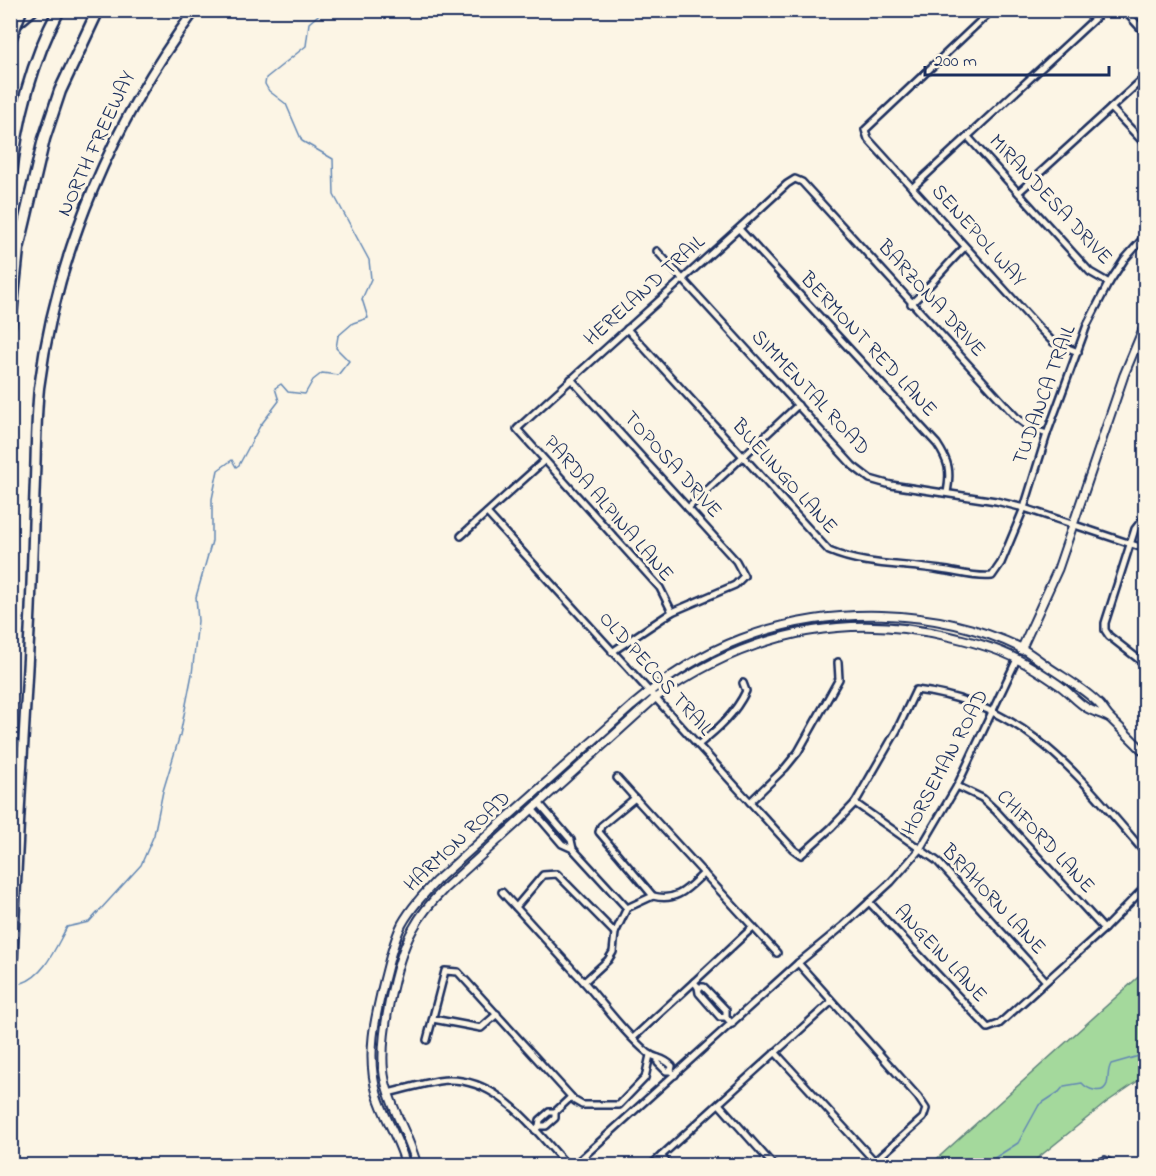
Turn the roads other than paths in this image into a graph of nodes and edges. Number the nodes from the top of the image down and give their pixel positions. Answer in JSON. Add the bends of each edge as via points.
{"nodes":[{"id":1,"x":21,"y":10,"type":"edge"},
{"id":2,"x":32,"y":10,"type":"edge"},
{"id":3,"x":59,"y":10,"type":"edge"},
{"id":4,"x":98,"y":10,"type":"edge"},
{"id":5,"x":195,"y":10,"type":"edge"},
{"id":6,"x":992,"y":10,"type":"edge"},
{"id":7,"x":1104,"y":10,"type":"edge"},
{"id":8,"x":1124,"y":10,"type":"edge"},
{"id":9,"x":10,"y":29,"type":"edge"},
{"id":10,"x":1146,"y":34,"type":"edge"},
{"id":11,"x":10,"y":40,"type":"edge"},
{"id":12,"x":1146,"y":76,"type":"edge"},
{"id":13,"x":1111,"y":108,"type":"junction"},
{"id":14,"x":968,"y":137,"type":"junction"},
{"id":15,"x":1146,"y":145,"type":"edge"},
{"id":16,"x":795,"y":179,"type":"joint"},
{"id":17,"x":10,"y":183,"type":"edge"},
{"id":18,"x":912,"y":188,"type":"junction"},
{"id":19,"x":1018,"y":192,"type":"junction"},
{"id":20,"x":739,"y":229,"type":"junction"},
{"id":21,"x":1146,"y":235,"type":"edge"},
{"id":22,"x":964,"y":247,"type":"junction"},
{"id":23,"x":657,"y":251,"type":"dead end"},
{"id":24,"x":685,"y":279,"type":"junction"},
{"id":25,"x":1109,"y":283,"type":"junction"},
{"id":26,"x":911,"y":304,"type":"junction"},
{"id":27,"x":1146,"y":322,"type":"edge"},
{"id":28,"x":10,"y":325,"type":"edge"},
{"id":29,"x":627,"y":329,"type":"junction"},
{"id":30,"x":1078,"y":352,"type":"junction"},
{"id":31,"x":571,"y":379,"type":"junction"},
{"id":32,"x":798,"y":405,"type":"junction"},
{"id":33,"x":517,"y":429,"type":"joint"},
{"id":34,"x":1047,"y":434,"type":"junction"},
{"id":35,"x":743,"y":456,"type":"junction"},
{"id":36,"x":544,"y":461,"type":"junction"},
{"id":37,"x":947,"y":493,"type":"junction"},
{"id":38,"x":688,"y":507,"type":"junction"},
{"id":39,"x":1024,"y":508,"type":"junction"},
{"id":40,"x":487,"y":513,"type":"junction"},
{"id":41,"x":1146,"y":515,"type":"edge"},
{"id":42,"x":1073,"y":525,"type":"junction"},
{"id":43,"x":461,"y":536,"type":"dead end"},
{"id":44,"x":1131,"y":543,"type":"junction"},
{"id":45,"x":1146,"y":549,"type":"edge"},
{"id":46,"x":992,"y":576,"type":"joint"},
{"id":47,"x":672,"y":612,"type":"junction"},
{"id":48,"x":1022,"y":649,"type":"junction"},
{"id":49,"x":612,"y":652,"type":"junction"},
{"id":50,"x":1017,"y":659,"type":"junction"},
{"id":51,"x":838,"y":662,"type":"dead end"},
{"id":52,"x":1146,"y":665,"type":"edge"},
{"id":53,"x":743,"y":683,"type":"dead end"},
{"id":54,"x":649,"y":692,"type":"junction"},
{"id":55,"x":655,"y":698,"type":"junction"},
{"id":56,"x":992,"y":712,"type":"junction"},
{"id":57,"x":1110,"y":717,"type":"junction"},
{"id":58,"x":698,"y":745,"type":"junction"},
{"id":59,"x":1146,"y":754,"type":"edge"},
{"id":60,"x":617,"y":778,"type":"dead end"},
{"id":61,"x":957,"y":786,"type":"junction"},
{"id":62,"x":635,"y":798,"type":"junction"},
{"id":63,"x":750,"y":802,"type":"junction"},
{"id":64,"x":539,"y":803,"type":"junction"},
{"id":65,"x":855,"y":803,"type":"junction"},
{"id":66,"x":532,"y":809,"type":"junction"},
{"id":67,"x":573,"y":849,"type":"junction"},
{"id":68,"x":920,"y":849,"type":"junction"},
{"id":69,"x":1146,"y":854,"type":"edge"},
{"id":70,"x":704,"y":873,"type":"junction"},
{"id":71,"x":1146,"y":886,"type":"edge"},
{"id":72,"x":502,"y":892,"type":"dead end"},
{"id":73,"x":653,"y":896,"type":"junction"},
{"id":74,"x":869,"y":902,"type":"junction"},
{"id":75,"x":516,"y":907,"type":"junction"},
{"id":76,"x":627,"y":908,"type":"junction"},
{"id":77,"x":753,"y":927,"type":"junction"},
{"id":78,"x":1104,"y":929,"type":"junction"},
{"id":79,"x":615,"y":933,"type":"junction"},
{"id":80,"x":777,"y":953,"type":"dead end"},
{"id":81,"x":798,"y":963,"type":"junction"},
{"id":82,"x":1046,"y":981,"type":"junction"},
{"id":83,"x":584,"y":982,"type":"junction"},
{"id":84,"x":696,"y":985,"type":"junction"},
{"id":85,"x":831,"y":1002,"type":"junction"},
{"id":86,"x":496,"y":1014,"type":"junction"},
{"id":87,"x":433,"y":1019,"type":"junction"},
{"id":88,"x":732,"y":1024,"type":"junction"},
{"id":89,"x":633,"y":1038,"type":"junction"},
{"id":90,"x":10,"y":1041,"type":"edge"},
{"id":91,"x":427,"y":1041,"type":"dead end"},
{"id":92,"x":775,"y":1052,"type":"junction"},
{"id":93,"x":650,"y":1055,"type":"junction"},
{"id":94,"x":673,"y":1073,"type":"junction"},
{"id":95,"x":388,"y":1094,"type":"junction"},
{"id":96,"x":571,"y":1097,"type":"junction"},
{"id":97,"x":719,"y":1104,"type":"junction"},
{"id":98,"x":537,"y":1128,"type":"junction"},
{"id":99,"x":661,"y":1156,"type":"junction"},
{"id":100,"x":877,"y":1163,"type":"edge"},
{"id":101,"x":406,"y":1166,"type":"edge"},
{"id":102,"x":417,"y":1166,"type":"edge"},
{"id":103,"x":568,"y":1166,"type":"edge"},
{"id":104,"x":573,"y":1166,"type":"edge"},
{"id":105,"x":650,"y":1166,"type":"edge"},
{"id":106,"x":670,"y":1166,"type":"edge"},
{"id":107,"x":774,"y":1166,"type":"edge"},
{"id":108,"x":1093,"y":1166,"type":"edge"},
{"id":109,"x":1115,"y":1166,"type":"edge"}],
"edges":[{"from":1,"to":11,"type":"highway","bridge":true},
{"from":2,"to":9,"type":"highway"},
{"from":3,"to":17,"type":"highway","via":[[29,83]]},
{"from":4,"to":28,"type":"highway","via":[[60,91],[44,139],[18,249]]},
{"from":5,"to":90,"type":"main road","name":"NORTH FREEWAY","via":[[145,85],[93,189],[71,249],[42,369]]},
{"from":6,"to":18,"type":"street","name":"SENEPOL WAY","via":[[865,130],[868,139]]},
{"from":7,"to":14,"type":"street"},
{"from":8,"to":10,"type":"street"},
{"from":12,"to":13,"type":"street"},
{"from":13,"to":15,"type":"street"},
{"from":13,"to":19,"type":"street"},
{"from":14,"to":18,"type":"street"},
{"from":14,"to":19,"type":"street","name":"MIRANDESA DRIVE"},
{"from":16,"to":20,"type":"street","name":"HERELAND TRAIL"},
{"from":16,"to":26,"type":"street","name":"BARZONA DRIVE","via":[[802,182]]},
{"from":18,"to":22,"type":"street","name":"SENEPOL WAY"},
{"from":19,"to":25,"type":"street","name":"MIRANDESA DRIVE","via":[[1090,272]]},
{"from":20,"to":24,"type":"street","name":"HERELAND TRAIL"},
{"from":20,"to":37,"type":"street","name":"BERMONT RED LANE","via":[[937,444],[947,460]]},
{"from":21,"to":25,"type":"street","name":"TUDANCA TRAIL"},
{"from":22,"to":26,"type":"street"},
{"from":22,"to":30,"type":"street","name":"SENEPOL WAY","via":[[1053,342]]},
{"from":23,"to":24,"type":"street","name":"SIMMENTAL ROAD"},
{"from":24,"to":29,"type":"street","name":"HERELAND TRAIL"},
{"from":24,"to":32,"type":"street","name":"SIMMENTAL ROAD"},
{"from":25,"to":30,"type":"street","name":"TUDANCA TRAIL"},
{"from":26,"to":34,"type":"street","name":"BARZONA DRIVE","via":[[1017,418]]},
{"from":27,"to":42,"type":"street","name":"HORSEMAN ROAD"},
{"from":29,"to":31,"type":"street","name":"HERELAND TRAIL"},
{"from":29,"to":35,"type":"street","name":"BUELINGO LANE"},
{"from":30,"to":34,"type":"street","name":"TUDANCA TRAIL"},
{"from":31,"to":33,"type":"street","name":"HERELAND TRAIL"},
{"from":31,"to":38,"type":"street","name":"TOPOSA DRIVE"},
{"from":32,"to":35,"type":"street"},
{"from":32,"to":37,"type":"street","name":"SIMMENTAL ROAD","via":[[853,466],[870,478]]},
{"from":33,"to":36,"type":"street","name":"PARDA ALPINA LANE"},
{"from":34,"to":39,"type":"street","name":"TUDANCA TRAIL"},
{"from":35,"to":38,"type":"street"},
{"from":35,"to":46,"type":"street","name":"BUELINGO LANE","via":[[829,551],[848,559]]},
{"from":36,"to":40,"type":"street"},
{"from":36,"to":47,"type":"street","name":"PARDA ALPINA LANE","via":[[660,588]]},
{"from":37,"to":39,"type":"street","name":"SIMMENTAL ROAD"},
{"from":38,"to":47,"type":"street","name":"TOPOSA DRIVE","via":[[736,561],[744,576],[735,585]]},
{"from":39,"to":42,"type":"street","name":"SIMMENTAL ROAD"},
{"from":39,"to":46,"type":"street","name":"TUDANCA TRAIL"},
{"from":40,"to":43,"type":"street"},
{"from":40,"to":49,"type":"street","name":"OLD PECOS TRAIL"},
{"from":41,"to":44,"type":"street","via":[[1135,529]]},
{"from":42,"to":44,"type":"street","name":"SIMMENTAL ROAD"},
{"from":42,"to":48,"type":"street","name":"HORSEMAN ROAD"},
{"from":44,"to":45,"type":"street","name":"SIMMENTAL ROAD"},
{"from":44,"to":52,"type":"street","via":[[1105,630]]},
{"from":47,"to":49,"type":"street"},
{"from":48,"to":50,"type":"street","name":"HORSEMAN ROAD"},
{"from":48,"to":54,"type":"street","name":"HARMON ROAD","via":[[973,630],[931,621],[895,616],[818,619],[740,639],[710,653]]},
{"from":48,"to":57,"type":"street","name":"HARMON ROAD","via":[[1099,704]]},
{"from":49,"to":54,"type":"street","name":"OLD PECOS TRAIL"},
{"from":50,"to":55,"type":"street","name":"HARMON ROAD","via":[[931,632],[875,626],[822,628],[782,636],[710,663]]},
{"from":50,"to":56,"type":"street","name":"HORSEMAN ROAD"},
{"from":50,"to":57,"type":"street","name":"HARMON ROAD","via":[[1088,709]]},
{"from":51,"to":63,"type":"street","via":[[839,679],[798,752]]},
{"from":53,"to":58,"type":"street","via":[[746,691],[739,705]]},
{"from":54,"to":55,"type":"street","name":"OLD PECOS TRAIL"},
{"from":54,"to":101,"type":"street","name":"HARMON ROAD","via":[[436,881],[401,926],[390,954],[371,1052],[377,1096]]},
{"from":55,"to":58,"type":"street","name":"OLD PECOS TRAIL"},
{"from":55,"to":64,"type":"street","name":"HARMON ROAD"},
{"from":56,"to":61,"type":"street","name":"HORSEMAN ROAD"},
{"from":56,"to":65,"type":"street","via":[[937,692],[916,690]]},
{"from":56,"to":69,"type":"street","via":[[1039,739],[1078,775]]},
{"from":57,"to":59,"type":"street","name":"HARMON ROAD"},
{"from":58,"to":63,"type":"street","name":"OLD PECOS TRAIL"},
{"from":60,"to":62,"type":"street"},
{"from":61,"to":68,"type":"street","name":"HORSEMAN ROAD"},
{"from":61,"to":78,"type":"street","name":"CHIFORD LANE","via":[[982,798],[996,811]]},
{"from":62,"to":70,"type":"street"},
{"from":62,"to":73,"type":"street","via":[[601,826],[600,835]]},
{"from":63,"to":65,"type":"street","name":"OLD PECOS TRAIL","via":[[801,855]]},
{"from":64,"to":66,"type":"street","name":"HARMON ROAD"},
{"from":64,"to":67,"type":"street","via":[[571,840]]},
{"from":65,"to":68,"type":"street","name":"BRAHORN LANE"},
{"from":66,"to":67,"type":"street","via":[[562,844]]},
{"from":66,"to":95,"type":"street","name":"HARMON ROAD","via":[[444,889],[412,929],[403,950],[383,1034]]},
{"from":67,"to":76,"type":"street"},
{"from":68,"to":74,"type":"street","name":"HORSEMAN ROAD"},
{"from":68,"to":82,"type":"street","name":"BRAHORN LANE","via":[[937,861]]},
{"from":70,"to":73,"type":"street","via":[[675,896]]},
{"from":70,"to":77,"type":"street"},
{"from":71,"to":78,"type":"street"},
{"from":72,"to":75,"type":"street"},
{"from":73,"to":76,"type":"street"},
{"from":74,"to":81,"type":"street","name":"HORSEMAN ROAD"},
{"from":74,"to":82,"type":"street","name":"ANGEIN LANE","via":[[988,1028],[999,1024]]},
{"from":75,"to":79,"type":"street","via":[[543,875],[557,874]]},
{"from":75,"to":83,"type":"street"},
{"from":76,"to":79,"type":"street"},
{"from":77,"to":80,"type":"street"},
{"from":77,"to":84,"type":"street"},
{"from":78,"to":82,"type":"street"},
{"from":79,"to":83,"type":"street","via":[[608,960]]},
{"from":81,"to":85,"type":"street"},
{"from":81,"to":88,"type":"street","name":"HORSEMAN ROAD"},
{"from":83,"to":89,"type":"street"},
{"from":84,"to":88,"type":"street","via":[[720,1017],[726,1017]]},
{"from":84,"to":89,"type":"street"},
{"from":85,"to":92,"type":"street"},
{"from":85,"to":100,"type":"street","via":[[926,1109],[923,1118]]},
{"from":86,"to":87,"type":"street","via":[[481,1028]]},
{"from":86,"to":87,"type":"street","via":[[458,972],[446,971]]},
{"from":86,"to":96,"type":"street"},
{"from":87,"to":91,"type":"street"},
{"from":88,"to":94,"type":"street","name":"HORSEMAN ROAD"},
{"from":89,"to":93,"type":"street"},
{"from":92,"to":97,"type":"street"},
{"from":92,"to":100,"type":"street"},
{"from":93,"to":94,"type":"street","via":[[664,1058]]},
{"from":93,"to":96,"type":"street","via":[[645,1078],[619,1105],[582,1105]]},
{"from":94,"to":104,"type":"street","name":"HORSEMAN ROAD"},
{"from":95,"to":98,"type":"street","via":[[440,1081],[463,1082],[490,1089]]},
{"from":95,"to":102,"type":"street","name":"HARMON ROAD"},
{"from":96,"to":98,"type":"street","via":[[540,1120]]},
{"from":97,"to":99,"type":"street"},
{"from":97,"to":107,"type":"street"},
{"from":98,"to":103,"type":"street"},
{"from":99,"to":105,"type":"street"},
{"from":99,"to":106,"type":"street"},
{"from":108,"to":109,"type":"street","via":[[1105,1160]]}]}
